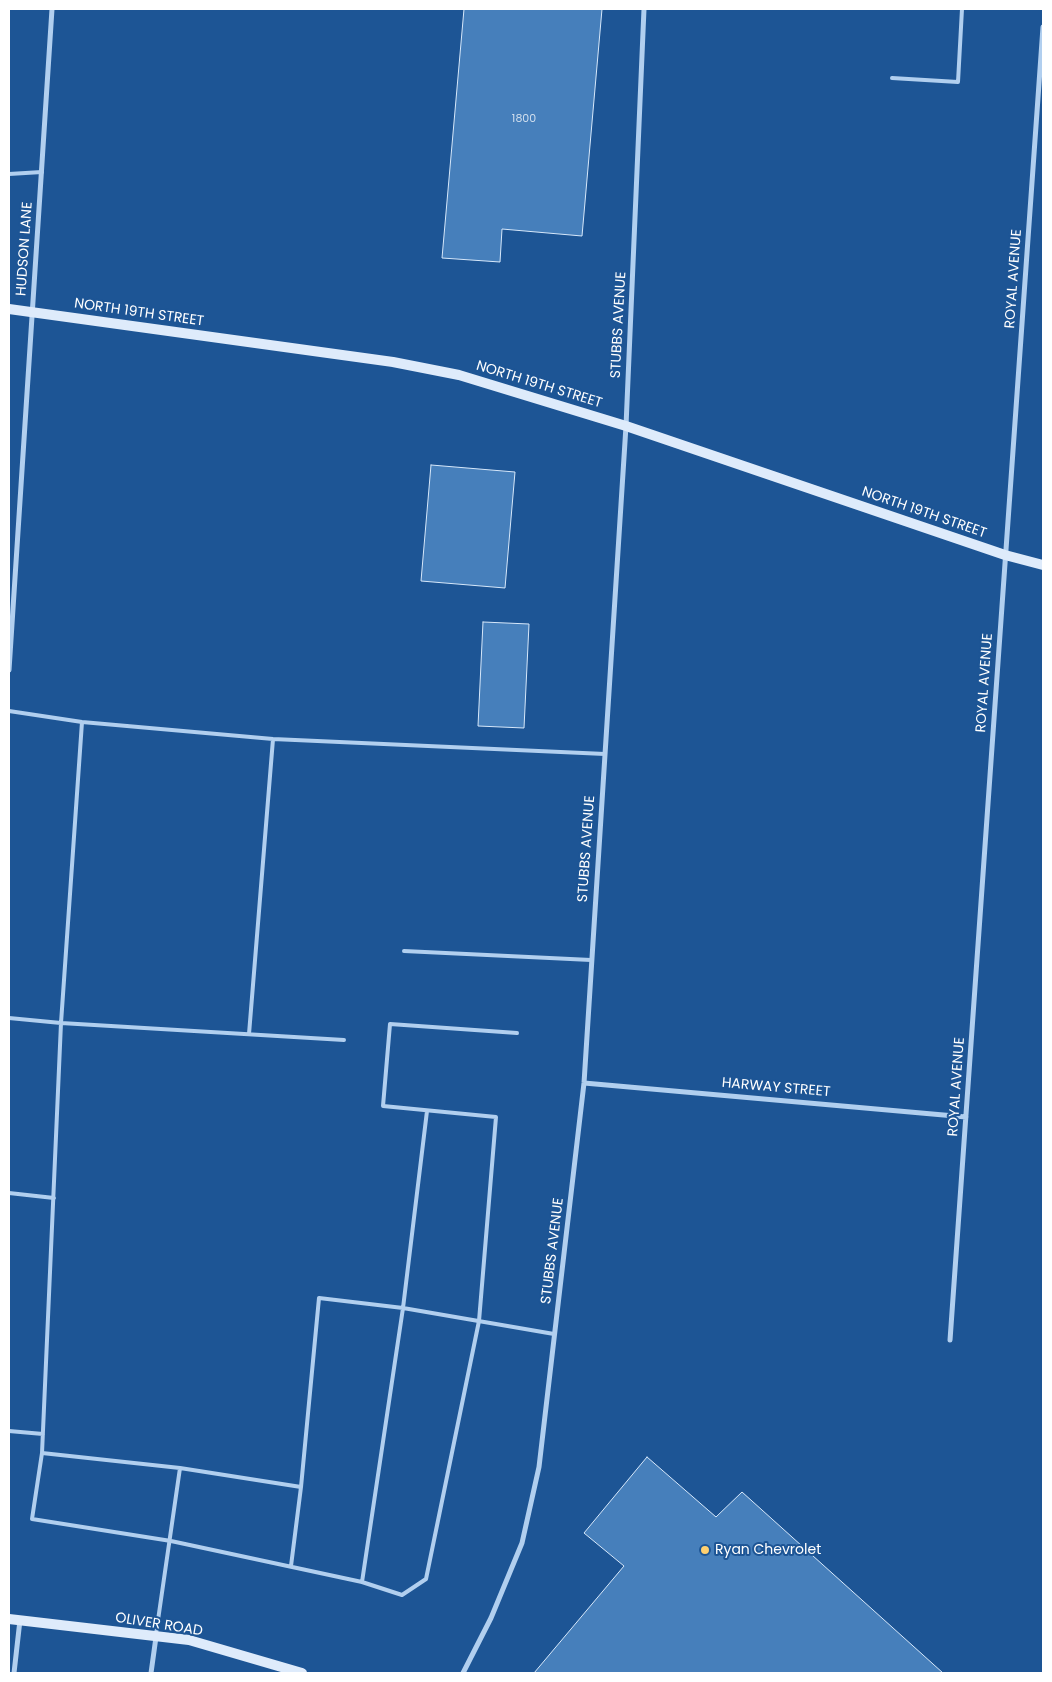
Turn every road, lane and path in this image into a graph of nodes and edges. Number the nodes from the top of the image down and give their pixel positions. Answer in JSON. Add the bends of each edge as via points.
{"nodes":[{"id":1,"x":52,"y":9,"type":"edge"},
{"id":2,"x":644,"y":9,"type":"edge"},
{"id":3,"x":962,"y":9,"type":"edge"},
{"id":4,"x":1043,"y":27,"type":"edge"},
{"id":5,"x":892,"y":78,"type":"dead end"},
{"id":6,"x":42,"y":172,"type":"junction"},
{"id":7,"x":9,"y":174,"type":"edge"},
{"id":8,"x":9,"y":309,"type":"edge"},
{"id":9,"x":32,"y":312,"type":"junction"},
{"id":10,"x":626,"y":426,"type":"junction"},
{"id":11,"x":1006,"y":555,"type":"junction"},
{"id":12,"x":1043,"y":565,"type":"edge"},
{"id":13,"x":9,"y":670,"type":"edge"},
{"id":14,"x":9,"y":711,"type":"edge"},
{"id":15,"x":82,"y":722,"type":"junction"},
{"id":16,"x":273,"y":739,"type":"junction"},
{"id":17,"x":605,"y":754,"type":"junction"},
{"id":18,"x":404,"y":951,"type":"dead end"},
{"id":19,"x":591,"y":960,"type":"junction"},
{"id":20,"x":9,"y":1018,"type":"edge"},
{"id":21,"x":61,"y":1022,"type":"junction"},
{"id":22,"x":517,"y":1033,"type":"dead end"},
{"id":23,"x":249,"y":1034,"type":"junction"},
{"id":24,"x":344,"y":1040,"type":"dead end"},
{"id":25,"x":584,"y":1083,"type":"junction"},
{"id":26,"x":427,"y":1110,"type":"junction"},
{"id":27,"x":966,"y":1117,"type":"junction"},
{"id":28,"x":9,"y":1193,"type":"edge"},
{"id":29,"x":54,"y":1198,"type":"junction"},
{"id":30,"x":404,"y":1308,"type":"junction"},
{"id":31,"x":479,"y":1321,"type":"junction"},
{"id":32,"x":554,"y":1334,"type":"junction"},
{"id":33,"x":950,"y":1340,"type":"dead end"},
{"id":34,"x":9,"y":1431,"type":"edge"},
{"id":35,"x":43,"y":1434,"type":"junction"},
{"id":36,"x":42,"y":1453,"type":"junction"},
{"id":37,"x":180,"y":1468,"type":"junction"},
{"id":38,"x":301,"y":1486,"type":"junction"},
{"id":39,"x":171,"y":1541,"type":"junction"},
{"id":40,"x":291,"y":1566,"type":"junction"},
{"id":41,"x":362,"y":1582,"type":"junction"},
{"id":42,"x":9,"y":1619,"type":"edge"},
{"id":43,"x":20,"y":1620,"type":"junction"},
{"id":44,"x":156,"y":1636,"type":"junction"},
{"id":45,"x":14,"y":1673,"type":"edge"},
{"id":46,"x":151,"y":1673,"type":"edge"},
{"id":47,"x":302,"y":1673,"type":"edge"},
{"id":48,"x":463,"y":1673,"type":"edge"}],
"edges":[{"from":1,"to":6,"type":"street","name":"HUDSON LANE"},
{"from":2,"to":10,"type":"street","name":"STUBBS AVENUE"},
{"from":3,"to":5,"type":"lane","via":[[958,82]]},
{"from":4,"to":11,"type":"street","name":"ROYAL AVENUE"},
{"from":6,"to":7,"type":"lane"},
{"from":6,"to":9,"type":"street","name":"HUDSON LANE"},
{"from":8,"to":9,"type":"street","name":"NORTH 19TH STREET"},
{"from":9,"to":10,"type":"street","name":"NORTH 19TH STREET","via":[[393,362],[459,375]]},
{"from":9,"to":13,"type":"street","name":"HUDSON LANE"},
{"from":10,"to":11,"type":"street","name":"NORTH 19TH STREET"},
{"from":10,"to":17,"type":"street","name":"STUBBS AVENUE"},
{"from":11,"to":12,"type":"street","name":"NORTH 19TH STREET"},
{"from":11,"to":27,"type":"street","name":"ROYAL AVENUE"},
{"from":14,"to":15,"type":"lane"},
{"from":15,"to":16,"type":"lane"},
{"from":15,"to":21,"type":"lane"},
{"from":16,"to":17,"type":"lane"},
{"from":16,"to":23,"type":"lane"},
{"from":17,"to":19,"type":"street","name":"STUBBS AVENUE"},
{"from":18,"to":19,"type":"lane"},
{"from":19,"to":25,"type":"street","name":"STUBBS AVENUE"},
{"from":20,"to":21,"type":"lane"},
{"from":21,"to":23,"type":"lane"},
{"from":21,"to":29,"type":"lane"},
{"from":22,"to":26,"type":"lane","via":[[390,1024],[383,1106]]},
{"from":23,"to":24,"type":"lane"},
{"from":25,"to":27,"type":"street","name":"HARWAY STREET"},
{"from":25,"to":32,"type":"street","name":"STUBBS AVENUE"},
{"from":26,"to":30,"type":"lane"},
{"from":26,"to":31,"type":"lane","via":[[496,1118]]},
{"from":27,"to":33,"type":"street","name":"ROYAL AVENUE"},
{"from":28,"to":29,"type":"lane"},
{"from":29,"to":35,"type":"lane"},
{"from":30,"to":31,"type":"lane"},
{"from":30,"to":38,"type":"lane","via":[[319,1298]]},
{"from":30,"to":41,"type":"lane"},
{"from":31,"to":32,"type":"lane"},
{"from":31,"to":41,"type":"lane","via":[[426,1579],[402,1595]]},
{"from":32,"to":48,"type":"street","name":"STUBBS AVENUE","via":[[539,1467],[522,1543],[491,1618]]},
{"from":34,"to":35,"type":"lane"},
{"from":35,"to":36,"type":"lane"},
{"from":36,"to":37,"type":"lane"},
{"from":36,"to":39,"type":"lane","via":[[32,1519]]},
{"from":37,"to":38,"type":"lane"},
{"from":37,"to":39,"type":"lane"},
{"from":38,"to":40,"type":"lane"},
{"from":39,"to":40,"type":"lane"},
{"from":39,"to":44,"type":"lane"},
{"from":40,"to":41,"type":"lane"},
{"from":42,"to":43,"type":"street","name":"OLIVER ROAD"},
{"from":43,"to":44,"type":"street","name":"OLIVER ROAD"},
{"from":43,"to":45,"type":"street"},
{"from":44,"to":46,"type":"street"},
{"from":44,"to":47,"type":"street","name":"OLIVER ROAD","via":[[189,1640]]}]}
